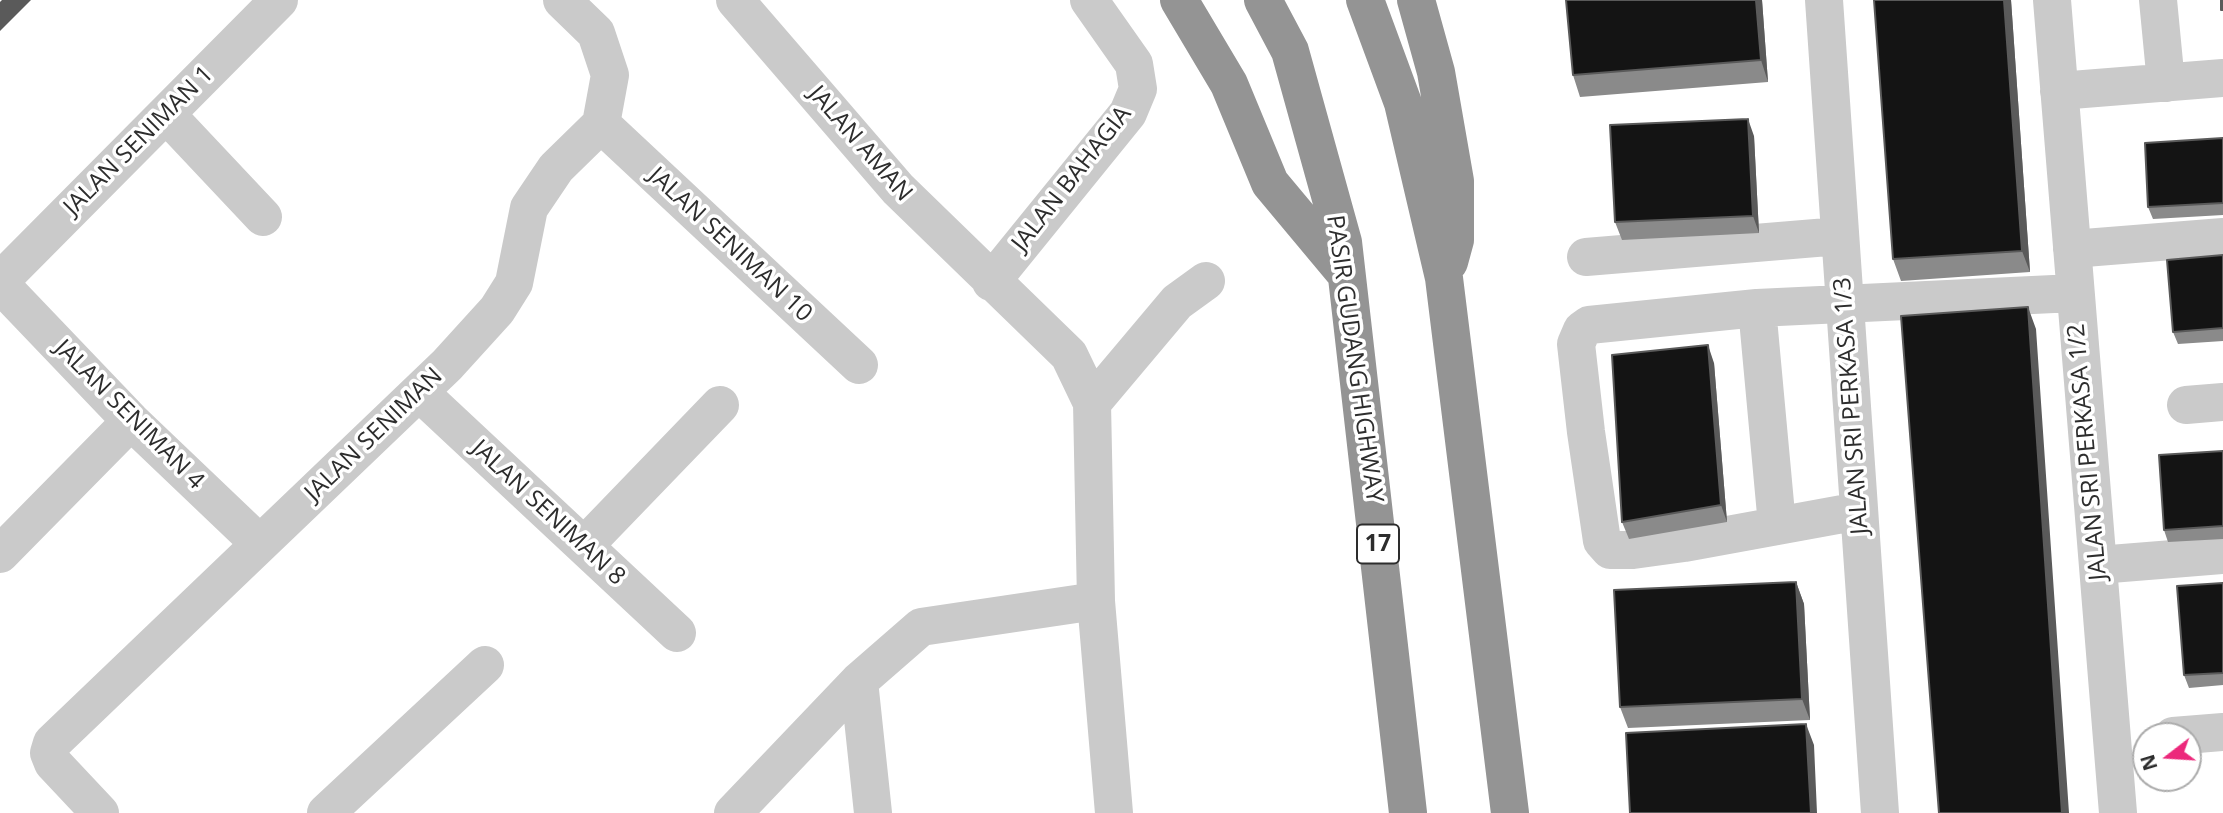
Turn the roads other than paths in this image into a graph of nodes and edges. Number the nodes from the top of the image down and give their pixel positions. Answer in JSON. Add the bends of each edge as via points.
{"nodes":[{"id":1,"x":279,"y":0,"type":"edge"},
{"id":2,"x":562,"y":0,"type":"edge"},
{"id":3,"x":735,"y":0,"type":"edge"},
{"id":4,"x":1089,"y":0,"type":"edge"},
{"id":5,"x":1180,"y":0,"type":"edge"},
{"id":6,"x":1263,"y":0,"type":"edge"},
{"id":7,"x":1364,"y":0,"type":"edge"},
{"id":8,"x":1416,"y":0,"type":"edge"},
{"id":9,"x":1824,"y":0,"type":"edge"},
{"id":10,"x":2052,"y":0,"type":"edge"},
{"id":11,"x":2158,"y":0,"type":"edge"},
{"id":12,"x":2223,"y":78,"type":"edge"},
{"id":13,"x":2166,"y":83,"type":"junction"},
{"id":14,"x":2059,"y":91,"type":"junction"},
{"id":15,"x":166,"y":114,"type":"junction"},
{"id":16,"x":601,"y":124,"type":"junction"},
{"id":17,"x":263,"y":217,"type":"dead end"},
{"id":18,"x":1840,"y":236,"type":"junction"},
{"id":19,"x":2223,"y":237,"type":"edge"},
{"id":20,"x":2072,"y":249,"type":"junction"},
{"id":21,"x":1586,"y":257,"type":"dead end"},
{"id":22,"x":1347,"y":275,"type":"junction"},
{"id":23,"x":1444,"y":278,"type":"junction"},
{"id":24,"x":1206,"y":281,"type":"dead end"},
{"id":25,"x":991,"y":282,"type":"junction"},
{"id":26,"x":0,"y":283,"type":"edge"},
{"id":27,"x":2076,"y":293,"type":"junction"},
{"id":28,"x":1844,"y":302,"type":"junction"},
{"id":29,"x":1757,"y":308,"type":"junction"},
{"id":30,"x":859,"y":365,"type":"dead end"},
{"id":31,"x":419,"y":392,"type":"junction"},
{"id":32,"x":1091,"y":404,"type":"junction"},
{"id":33,"x":720,"y":405,"type":"dead end"},
{"id":34,"x":131,"y":421,"type":"junction"},
{"id":35,"x":1859,"y":511,"type":"junction"},
{"id":36,"x":1777,"y":525,"type":"junction"},
{"id":37,"x":260,"y":544,"type":"junction"},
{"id":38,"x":584,"y":546,"type":"junction"},
{"id":39,"x":0,"y":554,"type":"edge"},
{"id":40,"x":2223,"y":555,"type":"edge"},
{"id":41,"x":2098,"y":565,"type":"junction"},
{"id":42,"x":1096,"y":601,"type":"junction"},
{"id":43,"x":677,"y":634,"type":"dead end"},
{"id":44,"x":485,"y":665,"type":"dead end"},
{"id":45,"x":859,"y":681,"type":"junction"},
{"id":46,"x":2223,"y":732,"type":"edge"},
{"id":47,"x":2202,"y":734,"type":"edge"},
{"id":48,"x":100,"y":813,"type":"edge"},
{"id":49,"x":326,"y":813,"type":"edge"},
{"id":50,"x":733,"y":813,"type":"edge"},
{"id":51,"x":873,"y":813,"type":"edge"},
{"id":52,"x":1114,"y":813,"type":"edge"},
{"id":53,"x":1408,"y":813,"type":"edge"},
{"id":54,"x":1510,"y":813,"type":"edge"},
{"id":55,"x":1880,"y":813,"type":"edge"},
{"id":56,"x":2118,"y":813,"type":"edge"}],
"edges":[{"from":1,"to":15,"type":"street","name":"JALAN SENIMAN 1"},
{"from":2,"to":16,"type":"street","via":[[596,33],[610,75]]},
{"from":3,"to":25,"type":"street","name":"JALAN AMAN","via":[[898,189]]},
{"from":4,"to":25,"type":"street","name":"JALAN BAHAGIA","via":[[1135,64],[1138,89],[1128,113]]},
{"from":5,"to":22,"type":"highway","via":[[1229,84],[1269,183]]},
{"from":6,"to":22,"type":"highway","name":"PASIR GUDANG HIGHWAY","number":"17","via":[[1290,51],[1338,223]]},
{"from":7,"to":23,"type":"highway","via":[[1403,103]]},
{"from":8,"to":23,"type":"highway","via":[[1436,72],[1455,181],[1455,240]]},
{"from":9,"to":18,"type":"street","name":"JALAN SRI PERKASA 1/3"},
{"from":10,"to":14,"type":"street","name":"JALAN SRI PERKASA 1/2"},
{"from":11,"to":13,"type":"street"},
{"from":12,"to":13,"type":"street"},
{"from":13,"to":14,"type":"street"},
{"from":14,"to":20,"type":"street","name":"JALAN SRI PERKASA 1/2"},
{"from":15,"to":17,"type":"street"},
{"from":15,"to":26,"type":"street","name":"JALAN SENIMAN 1"},
{"from":16,"to":30,"type":"street","name":"JALAN SENIMAN 10"},
{"from":16,"to":31,"type":"street","name":"JALAN SENIMAN","via":[[556,168],[529,208],[514,283],[497,310]]},
{"from":18,"to":21,"type":"street"},
{"from":18,"to":28,"type":"street","name":"JALAN SRI PERKASA 1/3"},
{"from":19,"to":20,"type":"street"},
{"from":20,"to":27,"type":"street","name":"JALAN SRI PERKASA 1/2"},
{"from":22,"to":53,"type":"highway","name":"PASIR GUDANG HIGHWAY","number":"17"},
{"from":23,"to":54,"type":"highway"},
{"from":24,"to":32,"type":"street","via":[[1177,302]]},
{"from":25,"to":32,"type":"street","name":"JALAN AMAN","via":[[1069,355]]},
{"from":26,"to":34,"type":"street","name":"JALAN SENIMAN 4"},
{"from":27,"to":28,"type":"street"},
{"from":27,"to":41,"type":"street","name":"JALAN SRI PERKASA 1/2"},
{"from":28,"to":29,"type":"street"},
{"from":28,"to":35,"type":"street","name":"JALAN SRI PERKASA 1/3"},
{"from":29,"to":36,"type":"street"},
{"from":29,"to":36,"type":"street","via":[[1589,325],[1576,344],[1602,541],[1610,550],[1684,543]]},
{"from":31,"to":37,"type":"street","name":"JALAN SENIMAN"},
{"from":31,"to":38,"type":"street","name":"JALAN SENIMAN 8"},
{"from":32,"to":42,"type":"street"},
{"from":33,"to":38,"type":"street"},
{"from":34,"to":37,"type":"street","name":"JALAN SENIMAN 4"},
{"from":34,"to":39,"type":"street"},
{"from":35,"to":36,"type":"street"},
{"from":35,"to":55,"type":"street","name":"JALAN SRI PERKASA 1/3"},
{"from":37,"to":48,"type":"street","name":"JALAN SENIMAN","via":[[52,743],[53,763]]},
{"from":38,"to":43,"type":"street","name":"JALAN SENIMAN 8"},
{"from":40,"to":41,"type":"street"},
{"from":41,"to":56,"type":"street","name":"JALAN SRI PERKASA 1/2"},
{"from":42,"to":45,"type":"street","via":[[921,627]]},
{"from":42,"to":52,"type":"street"},
{"from":44,"to":49,"type":"street"},
{"from":45,"to":50,"type":"street"},
{"from":45,"to":51,"type":"street"},
{"from":46,"to":47,"type":"street"}]}
